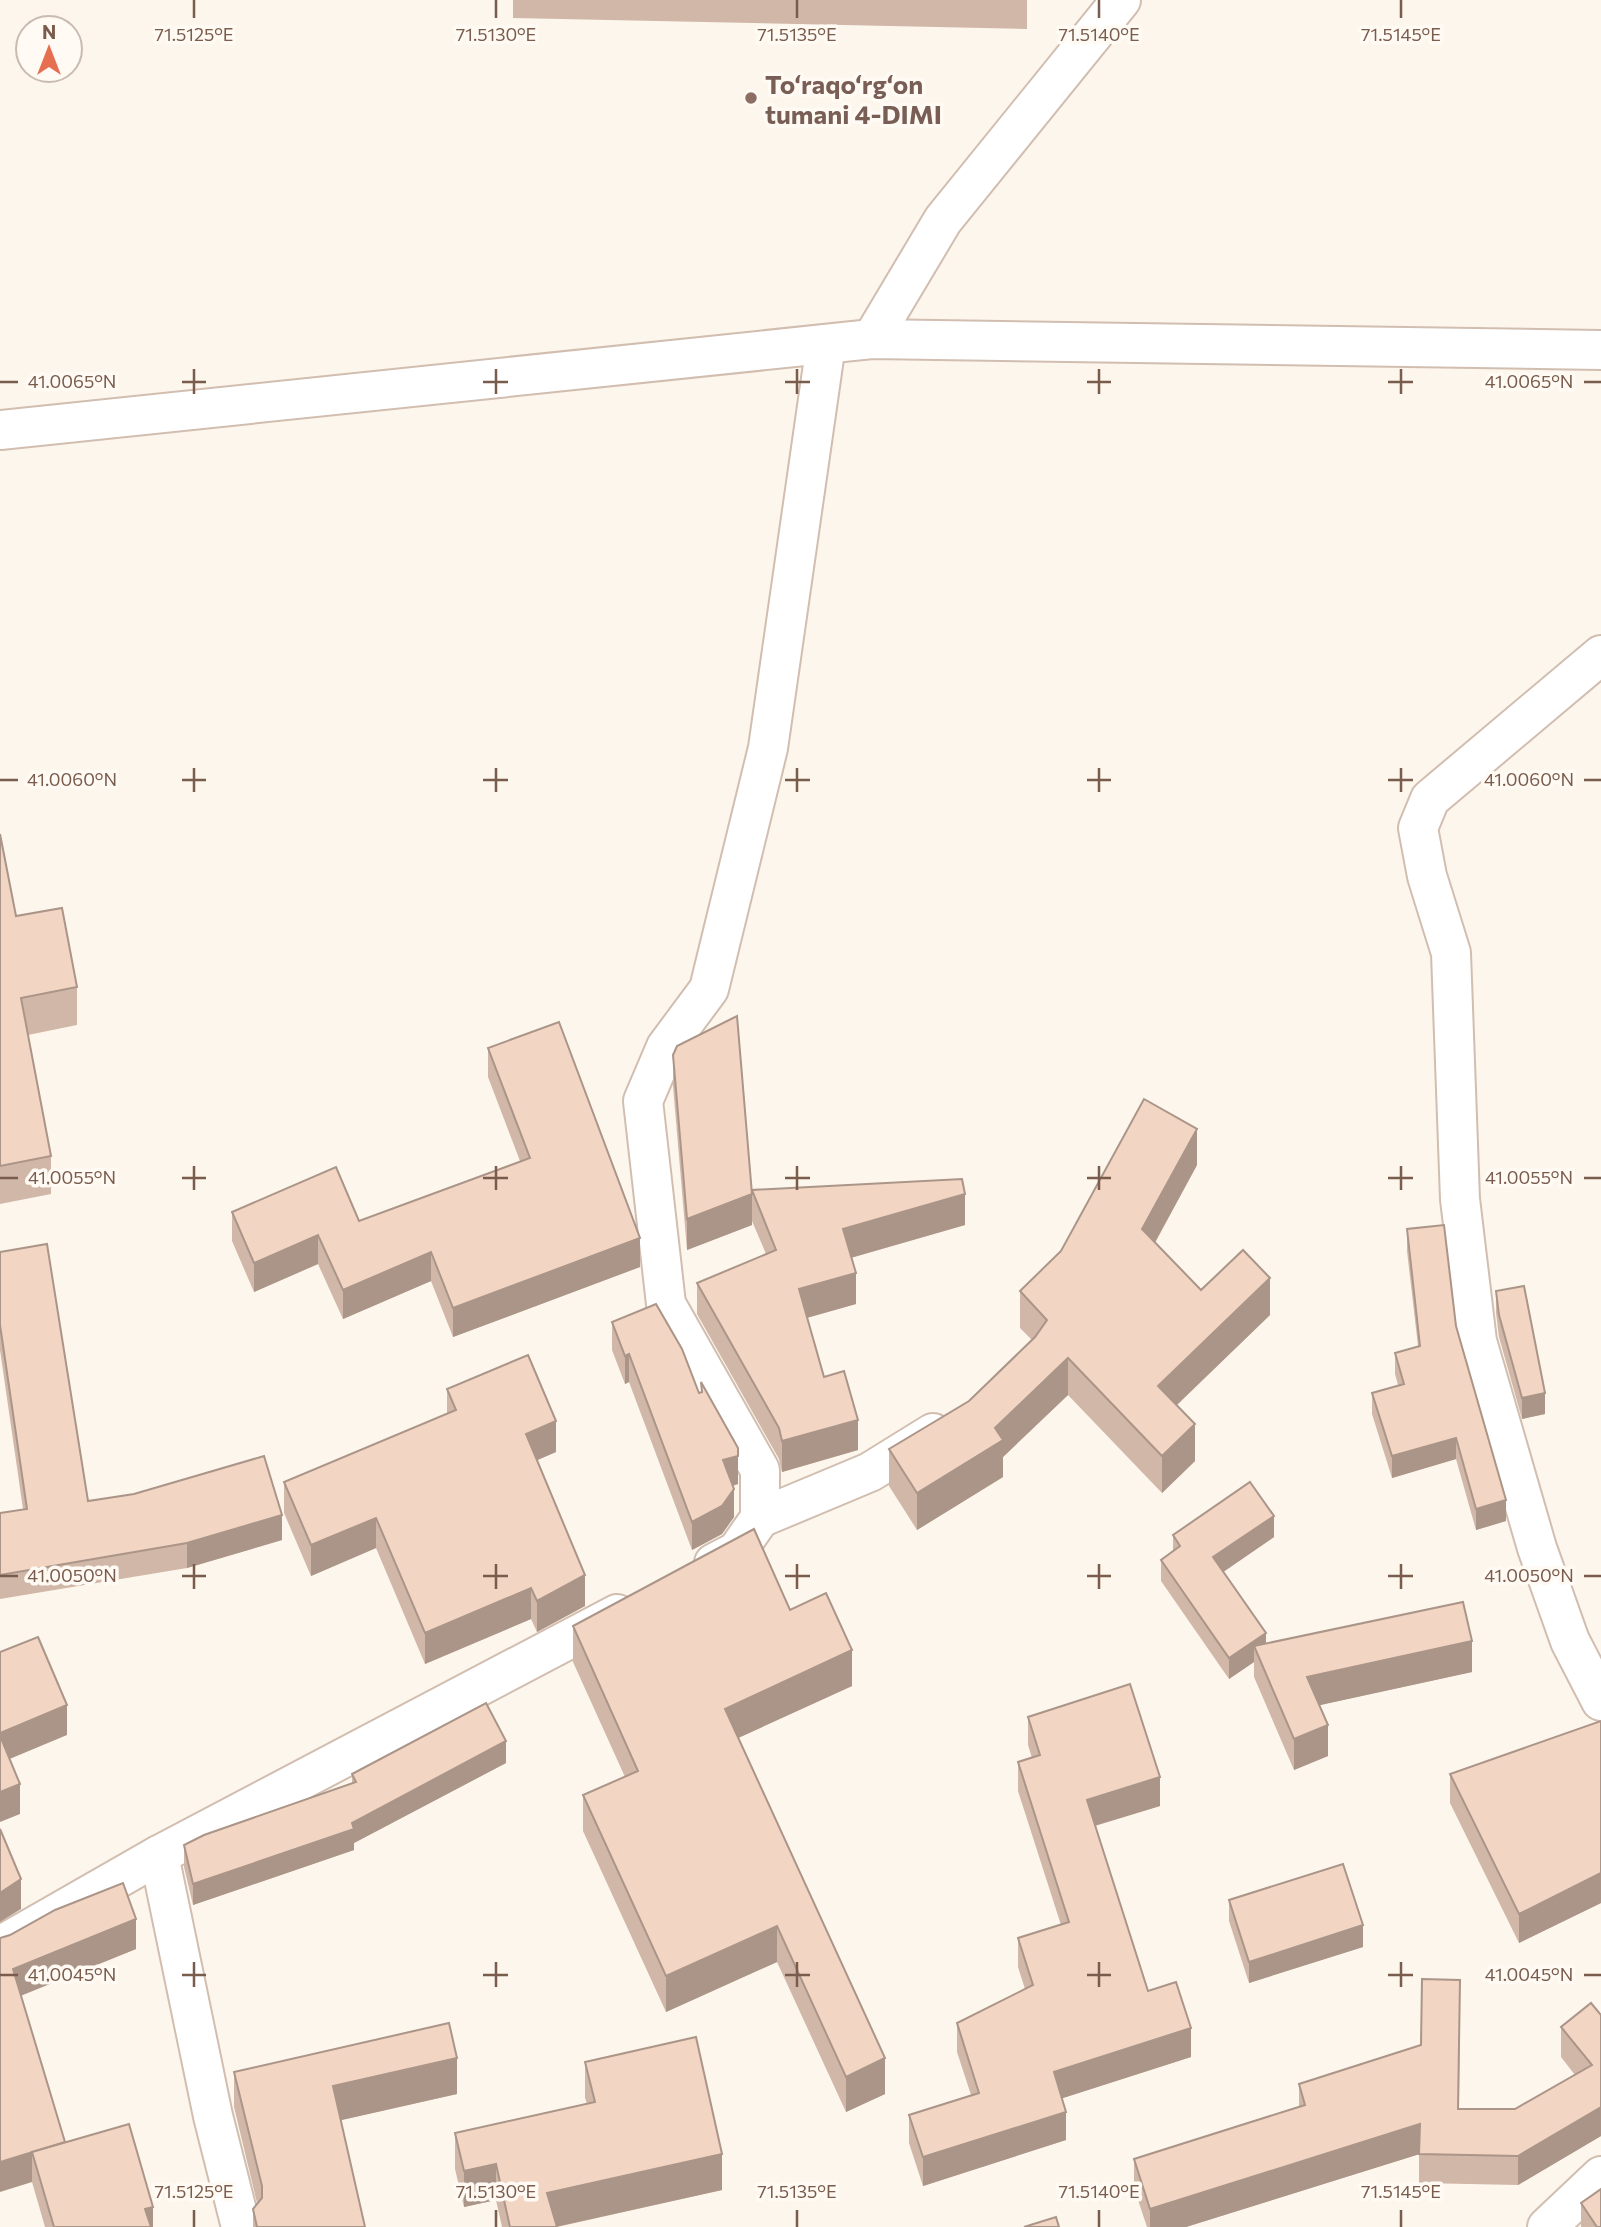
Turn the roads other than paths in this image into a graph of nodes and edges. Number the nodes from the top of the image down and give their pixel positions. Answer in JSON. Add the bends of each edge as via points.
{"nodes":[{"id":1,"x":1121,"y":0,"type":"edge"},
{"id":2,"x":872,"y":339,"type":"junction"},
{"id":3,"x":826,"y":344,"type":"junction"},
{"id":4,"x":1601,"y":350,"type":"edge"},
{"id":5,"x":0,"y":430,"type":"edge"},
{"id":6,"x":1601,"y":655,"type":"edge"},
{"id":7,"x":965,"y":1410,"type":"edge"},
{"id":8,"x":760,"y":1518,"type":"junction"},
{"id":9,"x":688,"y":1577,"type":"edge"},
{"id":10,"x":651,"y":1596,"type":"edge"},
{"id":11,"x":1601,"y":1701,"type":"edge"},
{"id":12,"x":159,"y":1855,"type":"junction"},
{"id":13,"x":0,"y":1946,"type":"edge"},
{"id":14,"x":1601,"y":2176,"type":"edge"},
{"id":15,"x":241,"y":2227,"type":"edge"},
{"id":16,"x":1547,"y":2227,"type":"edge"}],
"edges":[{"from":1,"to":2,"type":"street","via":[[943,220]]},
{"from":2,"to":3,"type":"street"},
{"from":2,"to":4,"type":"street"},
{"from":3,"to":5,"type":"street"},
{"from":3,"to":8,"type":"street","via":[[768,748],[709,989],[666,1047],[643,1101],[666,1304],[760,1470]]},
{"from":6,"to":11,"type":"street","via":[[1430,799],[1418,828],[1427,876],[1451,953],[1460,1199],[1477,1341],[1537,1548],[1570,1641]]},
{"from":7,"to":8,"type":"street","via":[[870,1472]]},
{"from":8,"to":9,"type":"street","via":[[737,1551]]},
{"from":10,"to":12,"type":"street"},
{"from":12,"to":13,"type":"street"},
{"from":12,"to":15,"type":"street"},
{"from":14,"to":16,"type":"street"}]}
